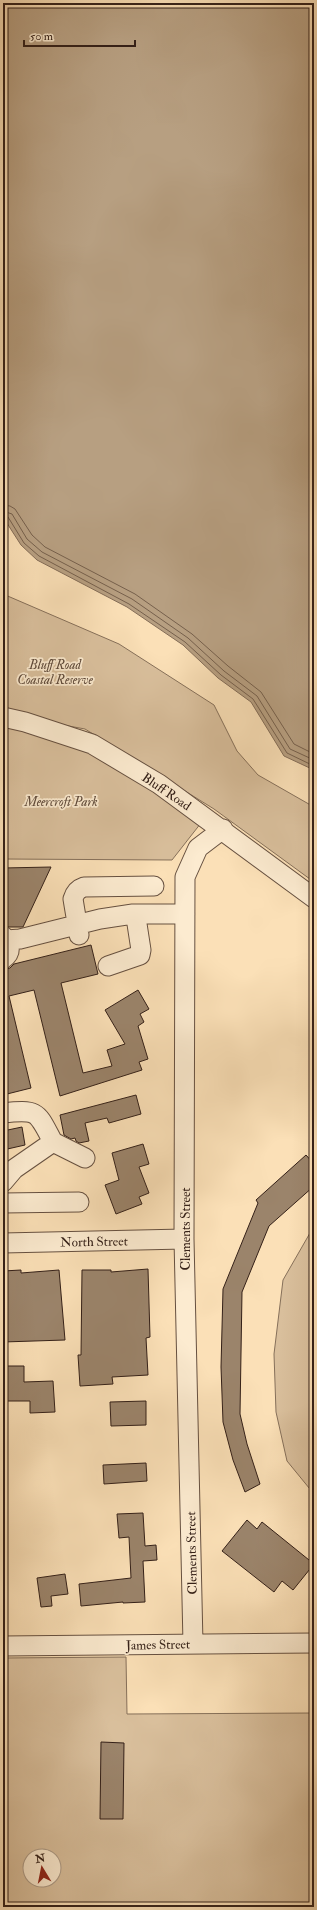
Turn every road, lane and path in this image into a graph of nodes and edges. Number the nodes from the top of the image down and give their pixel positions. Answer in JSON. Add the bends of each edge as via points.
{"nodes":[{"id":1,"x":3,"y":717,"type":"edge"},
{"id":2,"x":222,"y":829,"type":"junction"},
{"id":3,"x":154,"y":886,"type":"dead end"},
{"id":4,"x":314,"y":898,"type":"edge"},
{"id":5,"x":185,"y":920,"type":"junction"},
{"id":6,"x":137,"y":924,"type":"junction"},
{"id":7,"x":78,"y":930,"type":"junction"},
{"id":8,"x":6,"y":947,"type":"edge"},
{"id":9,"x":108,"y":966,"type":"dead end"},
{"id":10,"x":3,"y":1113,"type":"edge"},
{"id":11,"x":53,"y":1142,"type":"junction"},
{"id":12,"x":85,"y":1158,"type":"dead end"},
{"id":13,"x":3,"y":1182,"type":"edge"},
{"id":14,"x":3,"y":1202,"type":"edge"},
{"id":15,"x":79,"y":1202,"type":"dead end"},
{"id":16,"x":184,"y":1239,"type":"junction"},
{"id":17,"x":3,"y":1243,"type":"edge"},
{"id":18,"x":314,"y":1643,"type":"edge"},
{"id":19,"x":193,"y":1644,"type":"junction"},
{"id":20,"x":3,"y":1646,"type":"edge"}],
"edges":[{"from":1,"to":2,"type":"street","name":"Bluff Road","via":[[92,744],[159,784]]},
{"from":2,"to":4,"type":"street","name":"Bluff Road"},
{"from":2,"to":5,"type":"street","name":"Clements Street","via":[[198,848],[185,877]]},
{"from":3,"to":7,"type":"street","via":[[78,889],[73,899]]},
{"from":5,"to":6,"type":"street"},
{"from":5,"to":7,"type":"street","via":[[133,914],[100,919]]},
{"from":5,"to":16,"type":"street","name":"Clements Street"},
{"from":6,"to":7,"type":"street"},
{"from":6,"to":9,"type":"street","via":[[140,955]]},
{"from":7,"to":8,"type":"street"},
{"from":10,"to":11,"type":"street","via":[[28,1111],[40,1118]]},
{"from":11,"to":12,"type":"street"},
{"from":11,"to":13,"type":"street","via":[[14,1169]]},
{"from":14,"to":15,"type":"street"},
{"from":16,"to":17,"type":"street","name":"North Street"},
{"from":16,"to":19,"type":"street","name":"Clements Street"},
{"from":18,"to":19,"type":"street","name":"James Street"},
{"from":19,"to":20,"type":"street","name":"James Street"}]}
